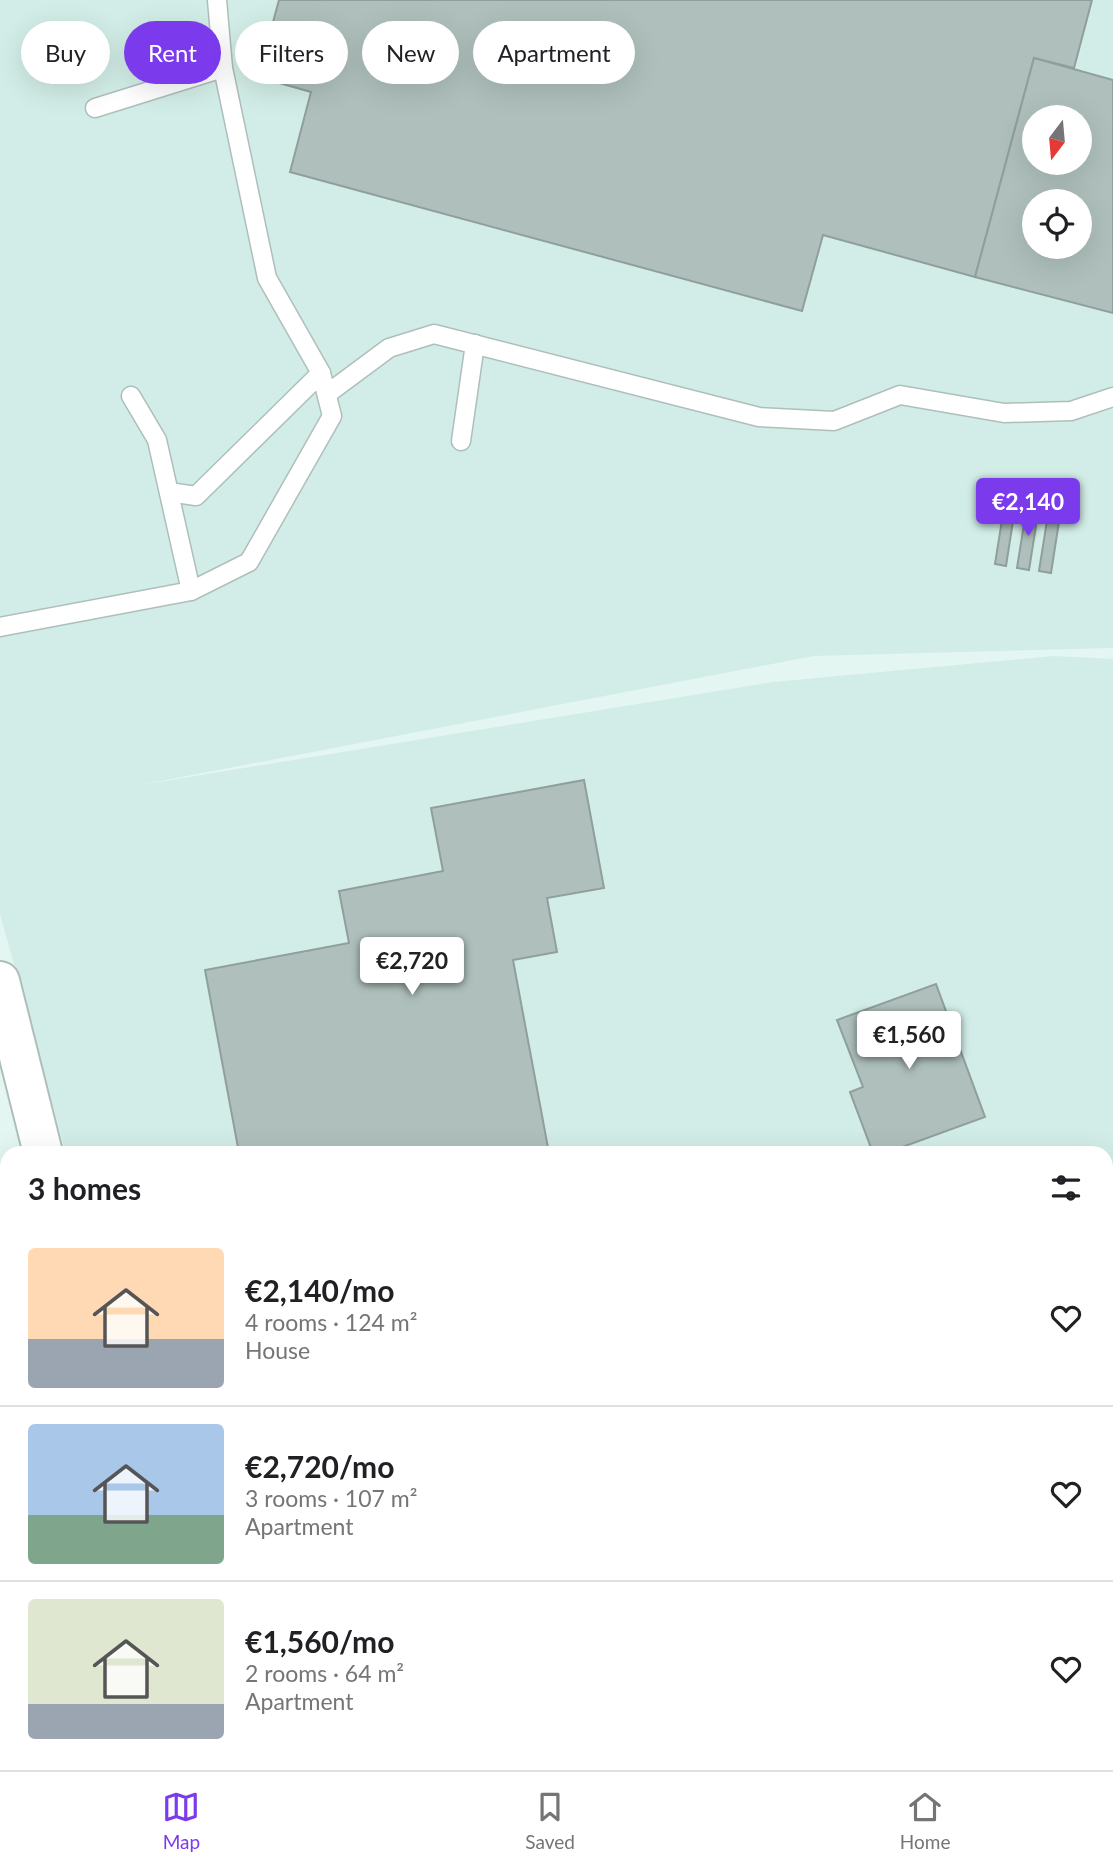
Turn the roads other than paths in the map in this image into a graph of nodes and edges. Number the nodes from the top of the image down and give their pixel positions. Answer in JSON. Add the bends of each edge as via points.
{"nodes":[{"id":1,"x":217,"y":0,"type":"edge"},
{"id":2,"x":223,"y":68,"type":"junction"},
{"id":3,"x":95,"y":108,"type":"dead end"},
{"id":4,"x":475,"y":344,"type":"junction"},
{"id":5,"x":321,"y":373,"type":"junction"},
{"id":6,"x":327,"y":394,"type":"junction"},
{"id":7,"x":131,"y":396,"type":"dead end"},
{"id":8,"x":1113,"y":397,"type":"edge"},
{"id":9,"x":461,"y":441,"type":"dead end"},
{"id":10,"x":169,"y":492,"type":"junction"},
{"id":11,"x":191,"y":591,"type":"junction"},
{"id":12,"x":0,"y":627,"type":"edge"},
{"id":13,"x":0,"y":981,"type":"edge"},
{"id":14,"x":41,"y":1146,"type":"edge"}],
"edges":[{"from":1,"to":2,"type":"lane"},
{"from":2,"to":3,"type":"lane"},
{"from":2,"to":5,"type":"lane","via":[[267,278]]},
{"from":4,"to":6,"type":"lane","via":[[434,334],[389,348]]},
{"from":4,"to":8,"type":"lane","via":[[759,417],[834,421],[900,396],[1004,413],[1071,411]]},
{"from":4,"to":9,"type":"lane"},
{"from":5,"to":6,"type":"lane"},
{"from":5,"to":10,"type":"lane","via":[[196,496]]},
{"from":6,"to":11,"type":"lane","via":[[332,416],[249,562]]},
{"from":7,"to":10,"type":"lane","via":[[157,440]]},
{"from":10,"to":11,"type":"lane"},
{"from":11,"to":12,"type":"lane"},
{"from":13,"to":14,"type":"main road"}]}
